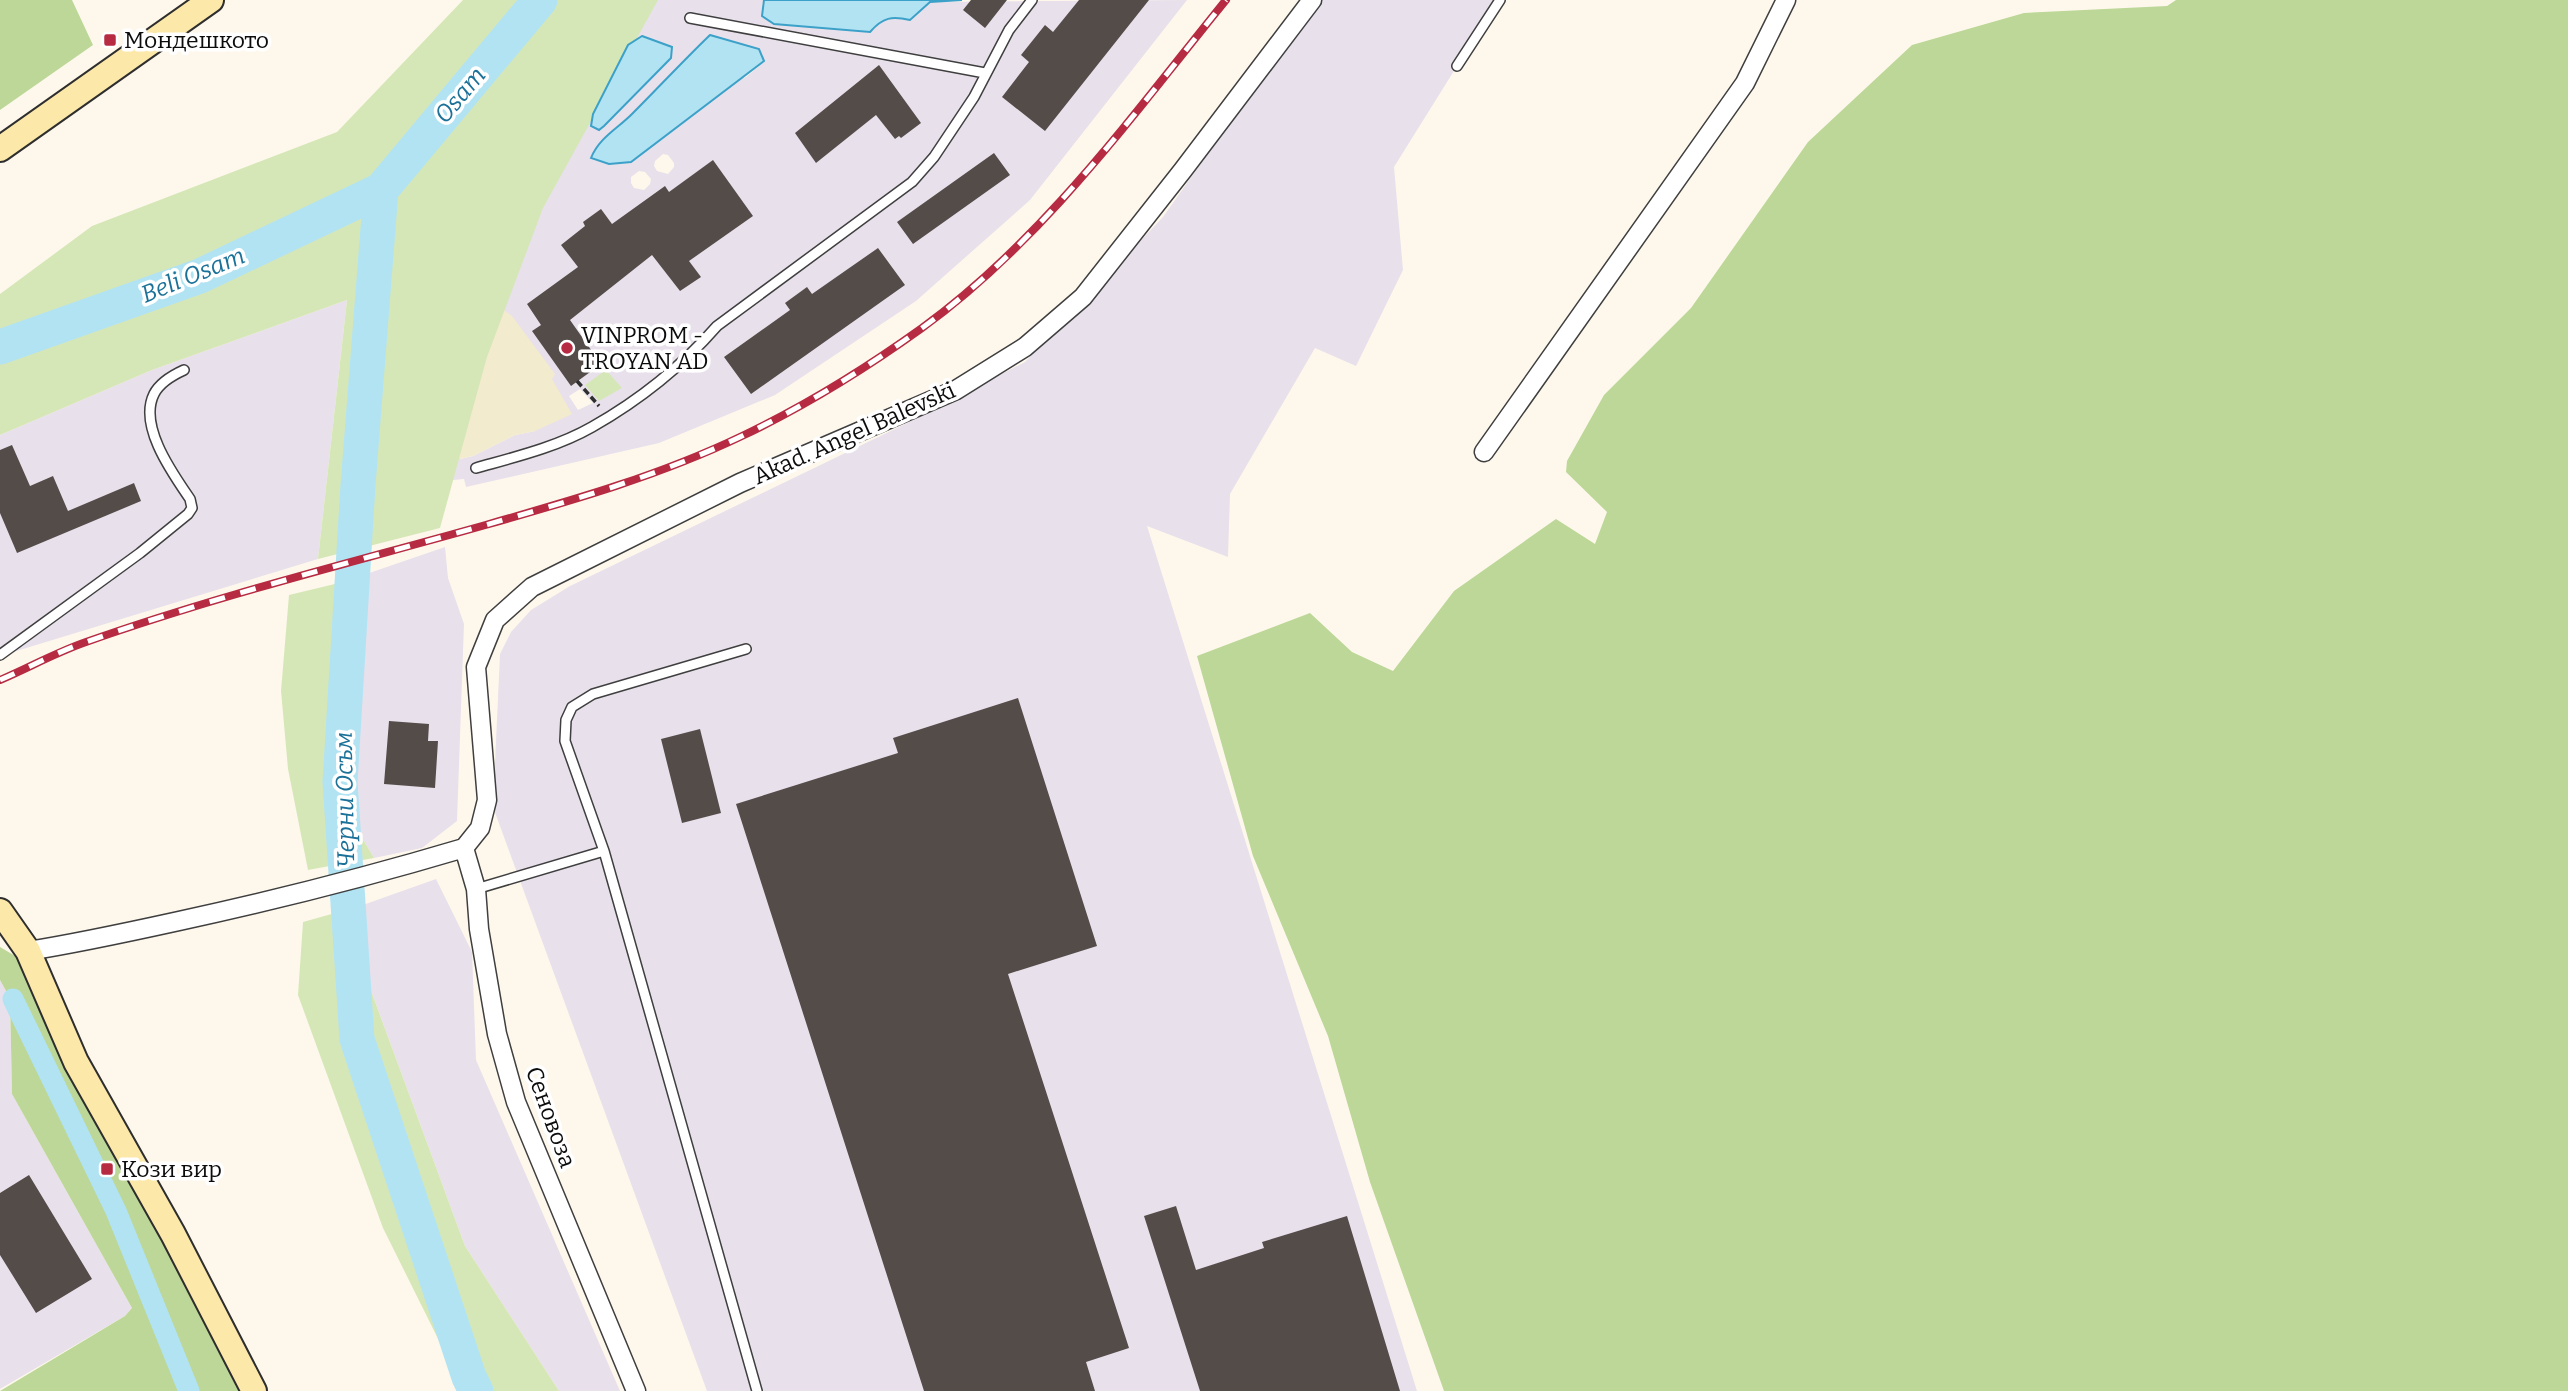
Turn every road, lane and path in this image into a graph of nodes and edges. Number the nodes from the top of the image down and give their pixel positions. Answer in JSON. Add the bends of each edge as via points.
{"nodes":[{"id":1,"x":211,"y":0,"type":"edge"},
{"id":2,"x":1032,"y":0,"type":"edge"},
{"id":3,"x":1500,"y":0,"type":"edge"},
{"id":4,"x":1786,"y":0,"type":"edge"},
{"id":5,"x":1304,"y":3,"type":"edge"},
{"id":6,"x":690,"y":18,"type":"dead end"},
{"id":7,"x":1457,"y":66,"type":"dead end"},
{"id":8,"x":985,"y":74,"type":"junction"},
{"id":9,"x":0,"y":149,"type":"edge"},
{"id":10,"x":184,"y":370,"type":"dead end"},
{"id":11,"x":577,"y":382,"type":"dead end"},
{"id":12,"x":608,"y":416,"type":"junction"},
{"id":13,"x":1483,"y":452,"type":"dead end"},
{"id":14,"x":476,"y":468,"type":"dead end"},
{"id":15,"x":746,"y":649,"type":"dead end"},
{"id":16,"x":0,"y":655,"type":"edge"},
{"id":17,"x":464,"y":848,"type":"junction"},
{"id":18,"x":604,"y":851,"type":"junction"},
{"id":19,"x":476,"y":889,"type":"junction"},
{"id":20,"x":1,"y":915,"type":"edge"},
{"id":21,"x":27,"y":951,"type":"junction"},
{"id":22,"x":254,"y":1391,"type":"edge"},
{"id":23,"x":636,"y":1391,"type":"edge"},
{"id":24,"x":757,"y":1391,"type":"edge"}],
"edges":[{"from":1,"to":9,"type":"street"},
{"from":2,"to":8,"type":"lane"},
{"from":3,"to":7,"type":"lane"},
{"from":4,"to":13,"type":"street","via":[[1745,83]]},
{"from":5,"to":17,"type":"street","name":"Akad. Angel Balevski","via":[[1183,170],[1083,296],[1026,347],[956,390],[740,483],[533,587],[495,620],[476,667],[487,800],[480,828]]},
{"from":6,"to":8,"type":"lane"},
{"from":8,"to":12,"type":"lane","via":[[934,157],[912,182],[717,326],[691,355]]},
{"from":10,"to":16,"type":"lane","via":[[162,383],[154,394],[152,421],[158,446],[192,508],[140,553]]},
{"from":11,"to":12,"type":"path"},
{"from":12,"to":14,"type":"lane","via":[[591,428],[527,454]]},
{"from":15,"to":18,"type":"lane","via":[[593,695],[572,707],[565,741]]},
{"from":17,"to":19,"type":"street","name":"Сеновоза"},
{"from":17,"to":21,"type":"street","via":[[272,901]]},
{"from":18,"to":19,"type":"lane"},
{"from":18,"to":24,"type":"lane"},
{"from":19,"to":23,"type":"street","name":"Сеновоза","via":[[497,1034],[516,1102]]},
{"from":20,"to":21,"type":"street"},
{"from":21,"to":22,"type":"street","via":[[76,1062]]}]}
